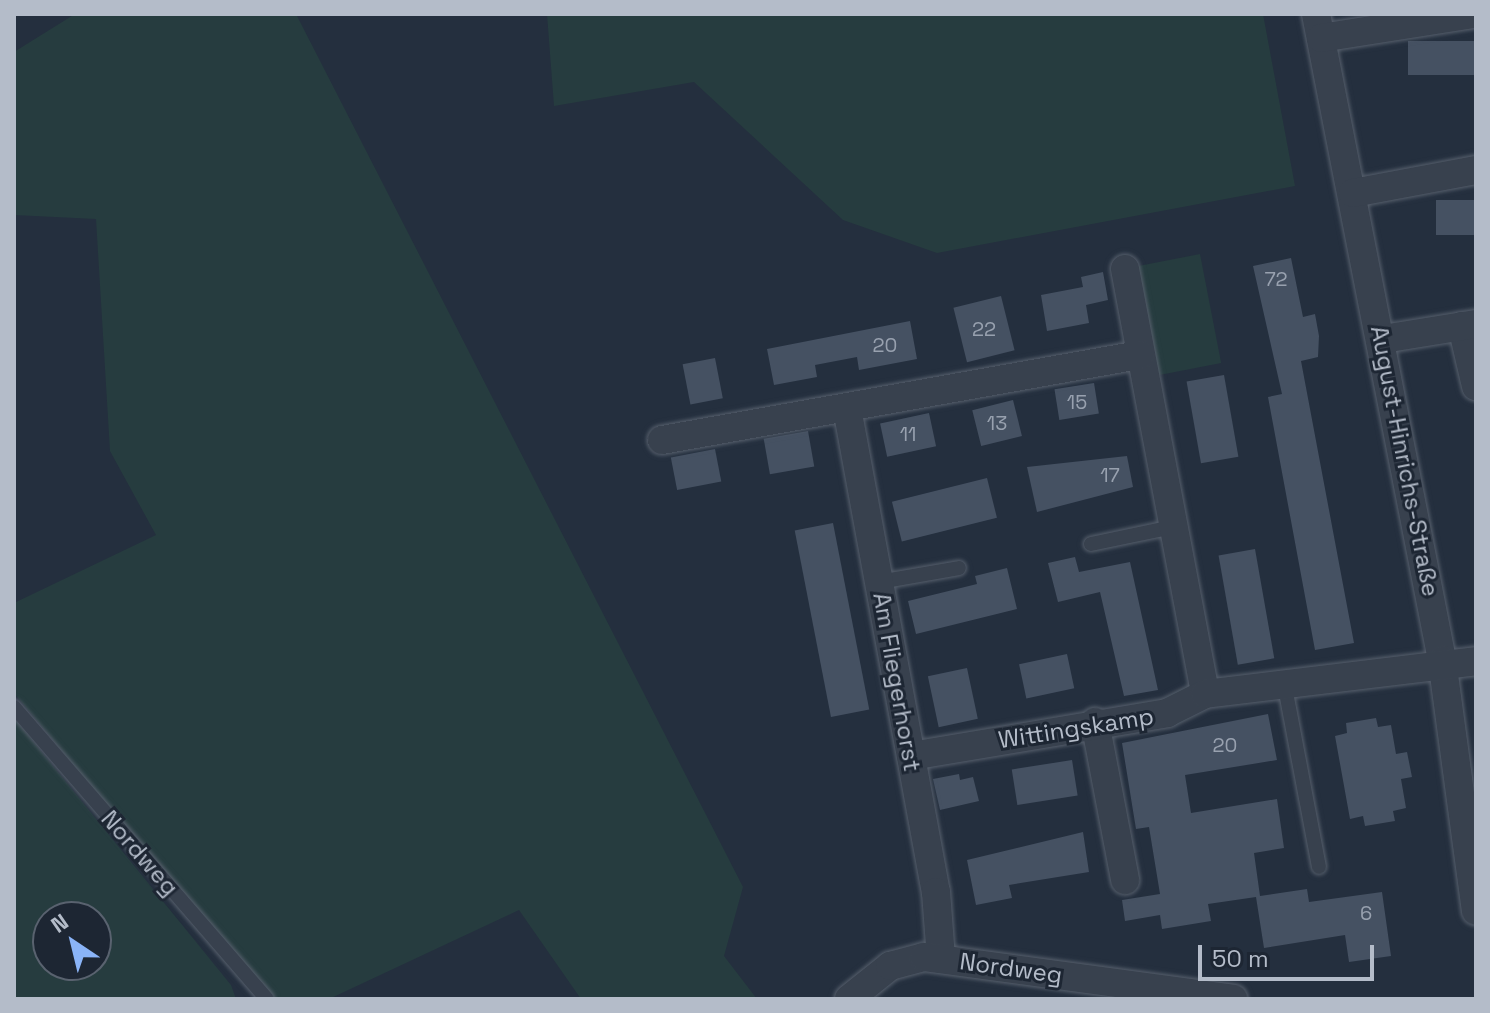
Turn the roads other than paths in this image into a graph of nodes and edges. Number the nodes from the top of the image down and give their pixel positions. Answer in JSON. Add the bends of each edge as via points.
{"nodes":[{"id":1,"x":1472,"y":14,"type":"edge"},
{"id":2,"x":1318,"y":26,"type":"edge"},
{"id":3,"x":1476,"y":170,"type":"edge"},
{"id":4,"x":1353,"y":193,"type":"junction"},
{"id":5,"x":1125,"y":269,"type":"dead end"},
{"id":6,"x":1469,"y":325,"type":"edge"},
{"id":7,"x":1383,"y":339,"type":"junction"},
{"id":8,"x":1141,"y":355,"type":"junction"},
{"id":9,"x":1476,"y":386,"type":"edge"},
{"id":10,"x":847,"y":408,"type":"junction"},
{"id":11,"x":662,"y":440,"type":"dead end"},
{"id":12,"x":1173,"y":527,"type":"junction"},
{"id":13,"x":1091,"y":544,"type":"dead end"},
{"id":14,"x":959,"y":568,"type":"dead end"},
{"id":15,"x":879,"y":582,"type":"junction"},
{"id":16,"x":1442,"y":660,"type":"junction"},
{"id":17,"x":1476,"y":661,"type":"edge"},
{"id":18,"x":1285,"y":687,"type":"junction"},
{"id":19,"x":1205,"y":694,"type":"junction"},
{"id":20,"x":14,"y":707,"type":"edge"},
{"id":21,"x":1095,"y":722,"type":"junction"},
{"id":22,"x":911,"y":756,"type":"junction"},
{"id":23,"x":1472,"y":858,"type":"edge"},
{"id":24,"x":1319,"y":867,"type":"dead end"},
{"id":25,"x":1125,"y":880,"type":"dead end"},
{"id":26,"x":1476,"y":911,"type":"edge"},
{"id":27,"x":941,"y":959,"type":"junction"},
{"id":28,"x":267,"y":999,"type":"edge"},
{"id":29,"x":849,"y":999,"type":"edge"},
{"id":30,"x":1233,"y":999,"type":"edge"}],
"edges":[{"from":1,"to":2,"type":"street"},
{"from":2,"to":4,"type":"street","name":"August-Hinrichs-Straße"},
{"from":3,"to":4,"type":"street"},
{"from":4,"to":7,"type":"street","name":"August-Hinrichs-Straße"},
{"from":5,"to":8,"type":"street"},
{"from":6,"to":7,"type":"street"},
{"from":6,"to":9,"type":"street"},
{"from":7,"to":16,"type":"street","name":"August-Hinrichs-Straße"},
{"from":8,"to":10,"type":"street"},
{"from":8,"to":12,"type":"street"},
{"from":10,"to":11,"type":"street"},
{"from":10,"to":15,"type":"street","name":"Am Fliegerhorst"},
{"from":12,"to":13,"type":"lane"},
{"from":12,"to":19,"type":"street"},
{"from":14,"to":15,"type":"lane"},
{"from":15,"to":22,"type":"street","name":"Am Fliegerhorst"},
{"from":16,"to":17,"type":"street","name":"Wittingskamp"},
{"from":16,"to":18,"type":"street","name":"Wittingskamp"},
{"from":16,"to":23,"type":"street","name":"August-Hinrichs-Straße"},
{"from":18,"to":19,"type":"street","name":"Wittingskamp"},
{"from":18,"to":24,"type":"lane"},
{"from":19,"to":21,"type":"street","name":"Wittingskamp","via":[[1167,713]]},
{"from":20,"to":28,"type":"lane","name":"Nordweg"},
{"from":21,"to":22,"type":"street","name":"Wittingskamp"},
{"from":21,"to":25,"type":"street"},
{"from":22,"to":27,"type":"street","name":"Am Fliegerhorst"},
{"from":23,"to":26,"type":"street","name":"August-Hinrichs-Straße"},
{"from":27,"to":29,"type":"street","name":"Nordweg","via":[[898,962]]},
{"from":27,"to":30,"type":"street","name":"Nordweg"}]}
